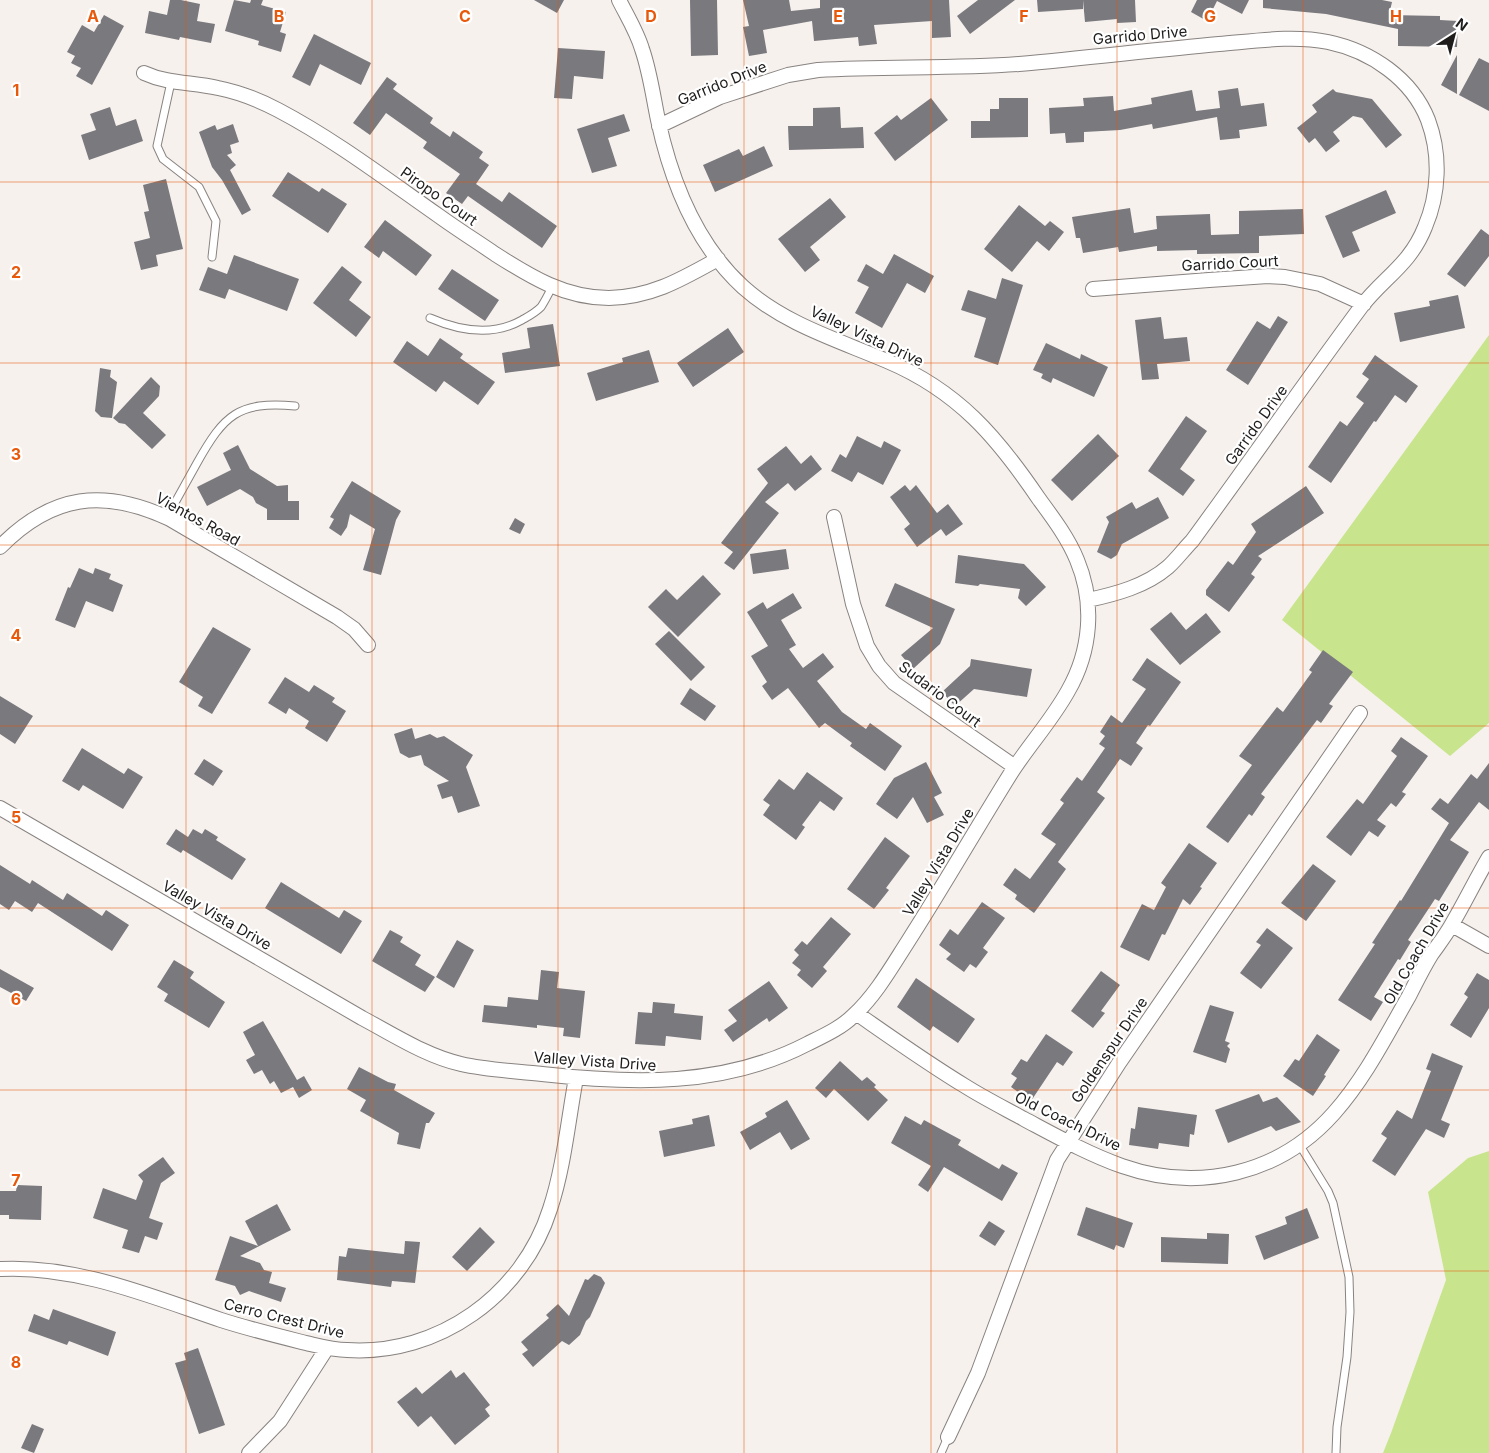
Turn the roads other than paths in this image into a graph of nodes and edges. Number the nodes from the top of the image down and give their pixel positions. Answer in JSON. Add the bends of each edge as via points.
{"nodes":[{"id":1,"x":619,"y":0,"type":"edge"},
{"id":2,"x":144,"y":73,"type":"dead end"},
{"id":3,"x":172,"y":82,"type":"junction"},
{"id":4,"x":659,"y":126,"type":"junction"},
{"id":5,"x":212,"y":257,"type":"dead end"},
{"id":6,"x":718,"y":259,"type":"junction"},
{"id":7,"x":552,"y":287,"type":"junction"},
{"id":8,"x":1093,"y":289,"type":"dead end"},
{"id":9,"x":1364,"y":304,"type":"junction"},
{"id":10,"x":430,"y":318,"type":"dead end"},
{"id":11,"x":295,"y":406,"type":"dead end"},
{"id":12,"x":167,"y":517,"type":"junction"},
{"id":13,"x":834,"y":517,"type":"dead end"},
{"id":14,"x":0,"y":547,"type":"edge"},
{"id":15,"x":1088,"y":600,"type":"junction"},
{"id":16,"x":368,"y":645,"type":"dead end"},
{"id":17,"x":1360,"y":713,"type":"dead end"},
{"id":18,"x":1015,"y":768,"type":"junction"},
{"id":19,"x":0,"y":808,"type":"edge"},
{"id":20,"x":1489,"y":857,"type":"edge"},
{"id":21,"x":1452,"y":925,"type":"junction"},
{"id":22,"x":1489,"y":946,"type":"edge"},
{"id":23,"x":856,"y":1013,"type":"junction"},
{"id":24,"x":576,"y":1078,"type":"junction"},
{"id":25,"x":1068,"y":1142,"type":"junction"},
{"id":26,"x":1299,"y":1144,"type":"junction"},
{"id":27,"x":0,"y":1269,"type":"edge"},
{"id":28,"x":327,"y":1348,"type":"junction"},
{"id":29,"x":948,"y":1438,"type":"joint"},
{"id":30,"x":249,"y":1453,"type":"edge"},
{"id":31,"x":941,"y":1453,"type":"edge"},
{"id":32,"x":1336,"y":1453,"type":"edge"}],
"edges":[{"from":1,"to":4,"type":"street","name":"Valley Vista Drive","via":[[642,46]]},
{"from":2,"to":3,"type":"street","name":"Piropo Court"},
{"from":3,"to":5,"type":"lane","via":[[157,146],[164,159],[199,188],[216,221]]},
{"from":3,"to":7,"type":"street","name":"Piropo Court","via":[[217,88],[278,110],[324,136],[459,230]]},
{"from":4,"to":6,"type":"street","name":"Valley Vista Drive","via":[[680,193]]},
{"from":4,"to":9,"type":"street","name":"Garrido Drive","via":[[720,97],[788,75],[818,70],[1018,64],[1282,39],[1328,42],[1372,59],[1409,88],[1421,103],[1434,139],[1436,185],[1424,230],[1409,256]]},
{"from":6,"to":7,"type":"street","name":"Piropo Court","via":[[672,284],[626,297],[593,297]]},
{"from":6,"to":15,"type":"street","name":"Valley Vista Drive","via":[[742,286],[775,311],[832,340],[916,375],[966,410],[993,436],[1057,525],[1077,561]]},
{"from":7,"to":10,"type":"lane","via":[[537,311],[504,329],[458,328]]},
{"from":8,"to":9,"type":"street","name":"Garrido Court","via":[[1268,276],[1320,284]]},
{"from":9,"to":15,"type":"street","name":"Garrido Drive","via":[[1169,566],[1151,579],[1111,596]]},
{"from":11,"to":12,"type":"lane","via":[[269,404],[244,410],[225,420]]},
{"from":12,"to":14,"type":"street","name":"Vientos Road","via":[[143,507],[114,501],[85,501],[36,518]]},
{"from":12,"to":16,"type":"street","name":"Vientos Road","via":[[346,623]]},
{"from":13,"to":18,"type":"street","name":"Sudario Court","via":[[853,604],[867,646],[879,666],[894,683]]},
{"from":15,"to":18,"type":"street","name":"Valley Vista Drive","via":[[1086,646],[1075,678]]},
{"from":17,"to":25,"type":"street","name":"Goldenspur Drive","via":[[1119,1062]]},
{"from":18,"to":23,"type":"street","name":"Valley Vista Drive","via":[[883,980]]},
{"from":19,"to":24,"type":"street","name":"Valley Vista Drive","via":[[417,1047],[462,1064]]},
{"from":20,"to":21,"type":"street","name":"Old Coach Drive"},
{"from":21,"to":22,"type":"street"},
{"from":21,"to":26,"type":"street","name":"Old Coach Drive","via":[[1362,1076],[1334,1113]]},
{"from":23,"to":24,"type":"street","name":"Valley Vista Drive","via":[[800,1048],[735,1071],[662,1081]]},
{"from":23,"to":25,"type":"street","name":"Old Coach Drive","via":[[967,1087]]},
{"from":24,"to":28,"type":"street","name":"Cerro Crest Drive","via":[[550,1210],[533,1249],[508,1283],[471,1316],[420,1341],[379,1350]]},
{"from":25,"to":26,"type":"street","name":"Old Coach Drive","via":[[1131,1168],[1194,1177],[1243,1172],[1264,1165]]},
{"from":25,"to":29,"type":"street","name":"Goldenspur Drive","via":[[1049,1178],[978,1373]]},
{"from":26,"to":32,"type":"lane","via":[[1333,1203],[1349,1277],[1347,1357]]},
{"from":27,"to":28,"type":"street","name":"Cerro Crest Drive","via":[[36,1269],[78,1276]]},
{"from":28,"to":30,"type":"street","via":[[280,1421]]},
{"from":29,"to":31,"type":"lane"}]}
